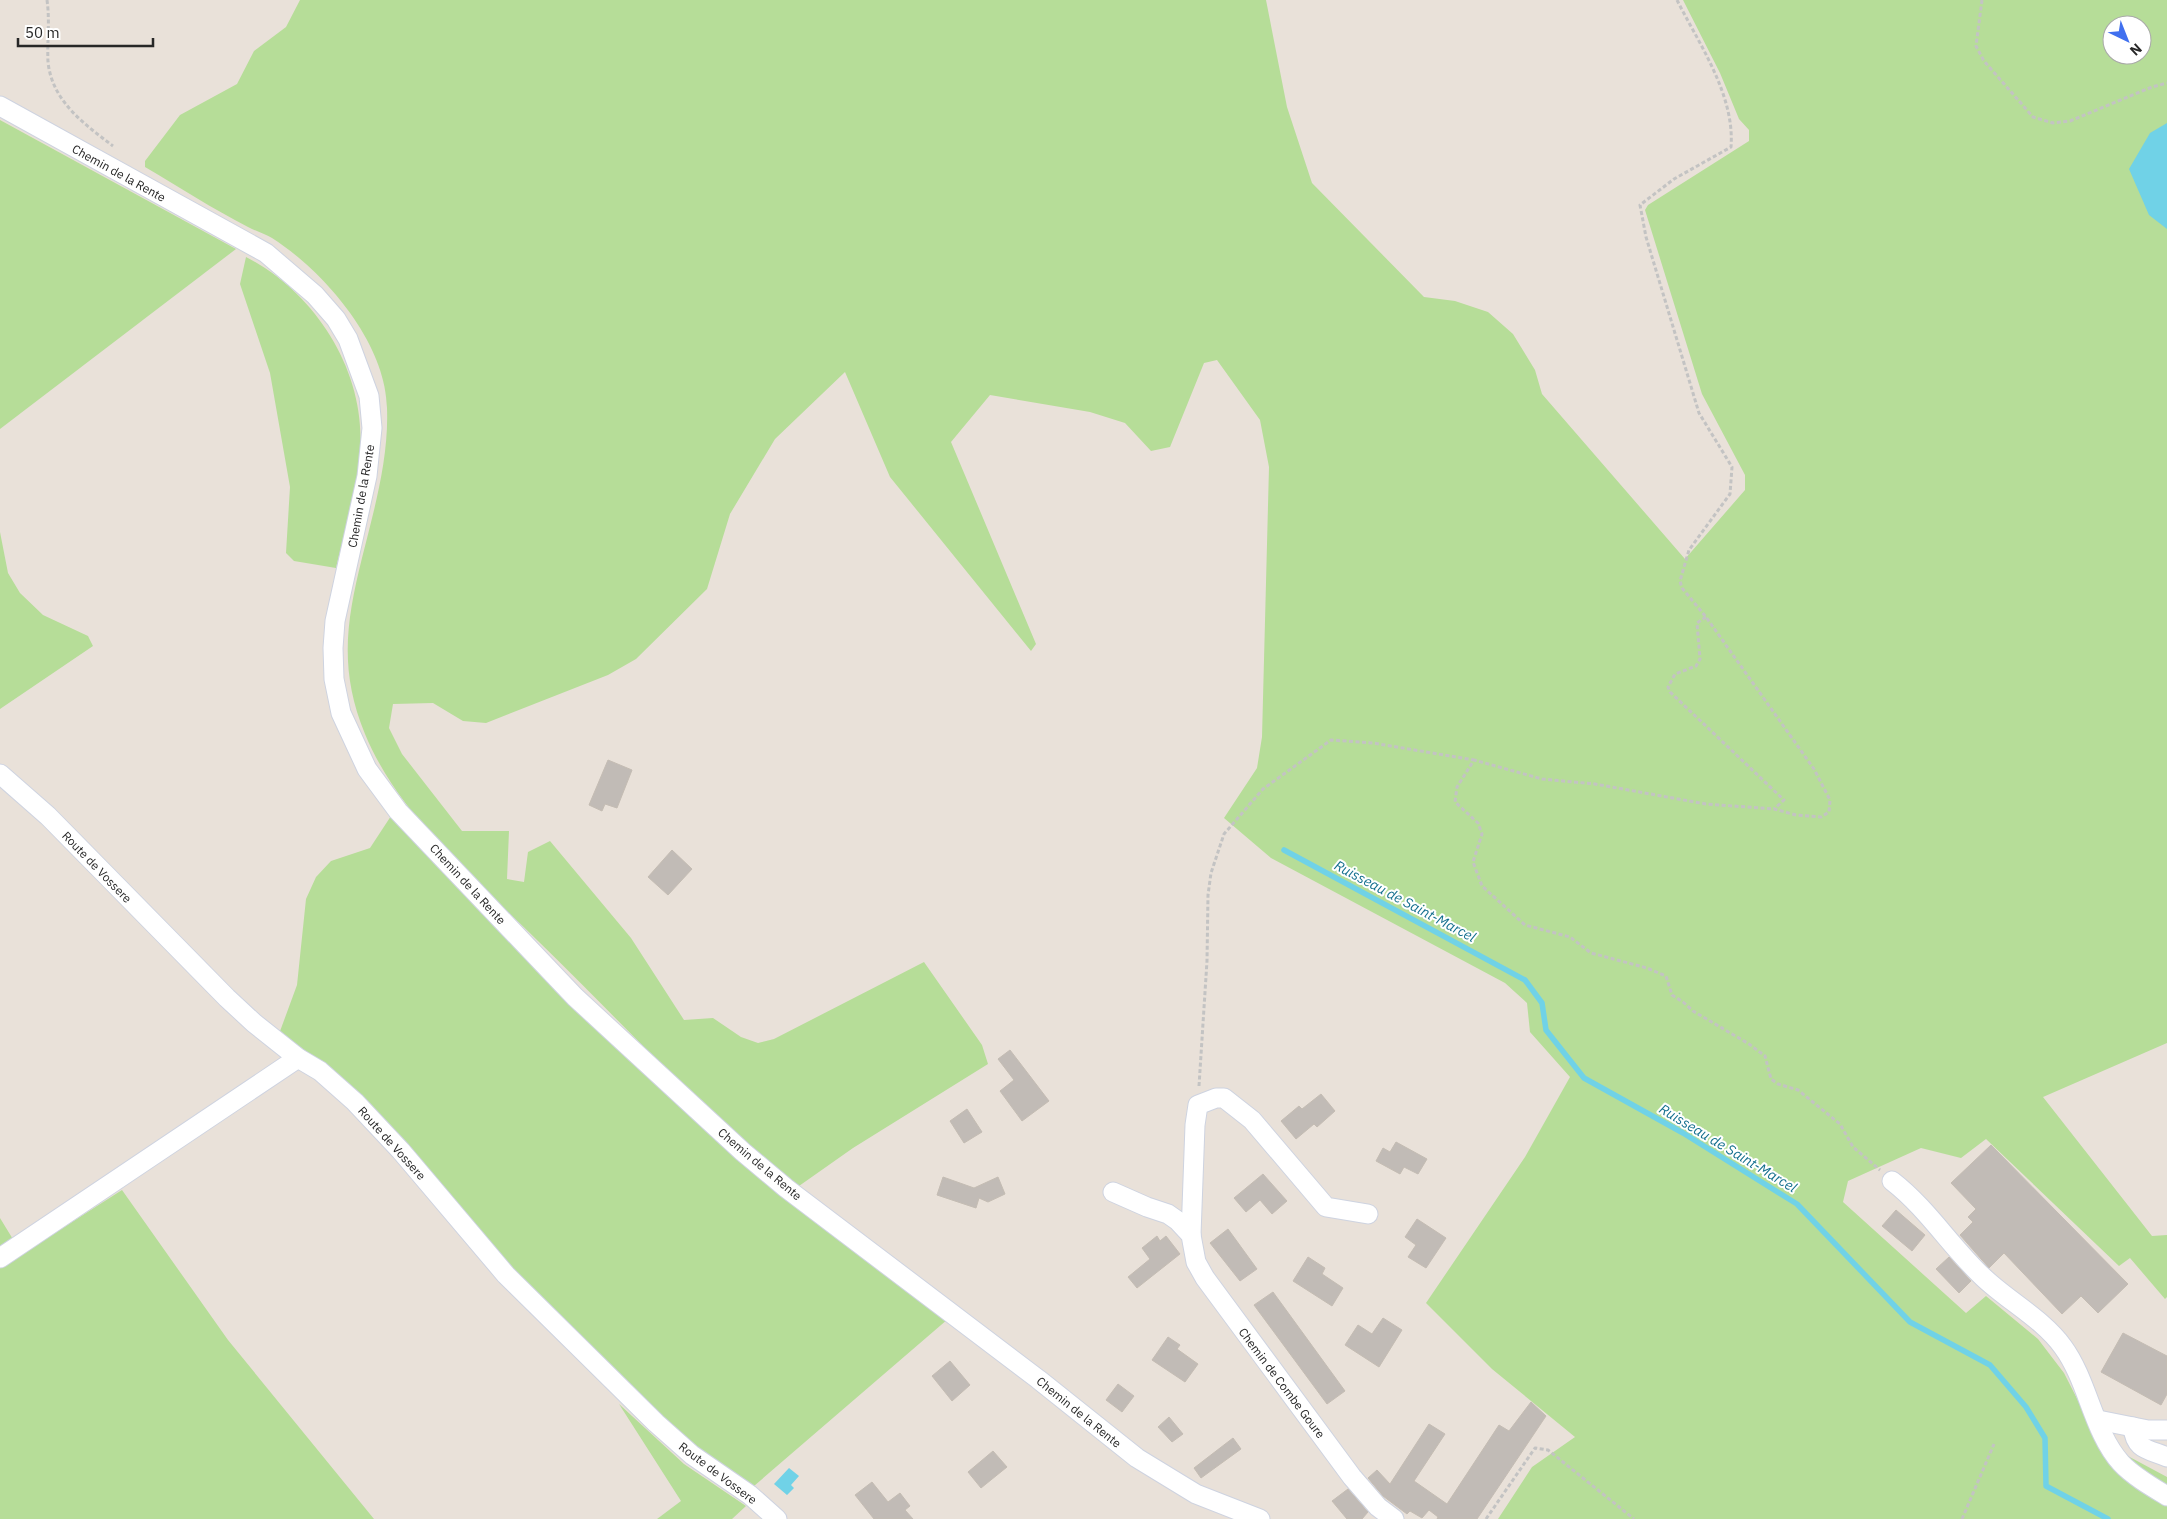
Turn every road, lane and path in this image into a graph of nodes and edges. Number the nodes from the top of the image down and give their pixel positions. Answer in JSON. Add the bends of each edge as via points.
{"nodes":[{"id":1,"x":47,"y":0,"type":"edge"},
{"id":2,"x":1677,"y":0,"type":"edge"},
{"id":3,"x":1982,"y":0,"type":"edge"},
{"id":4,"x":2167,"y":84,"type":"edge"},
{"id":5,"x":0,"y":106,"type":"edge"},
{"id":6,"x":118,"y":149,"type":"dead end"},
{"id":7,"x":1706,"y":617,"type":"junction"},
{"id":8,"x":1474,"y":760,"type":"junction"},
{"id":9,"x":0,"y":774,"type":"edge"},
{"id":10,"x":1774,"y":809,"type":"junction"},
{"id":11,"x":298,"y":1058,"type":"junction"},
{"id":12,"x":1198,"y":1105,"type":"junction"},
{"id":13,"x":1892,"y":1181,"type":"joint"},
{"id":14,"x":1113,"y":1192,"type":"dead end"},
{"id":15,"x":1368,"y":1214,"type":"dead end"},
{"id":16,"x":1190,"y":1235,"type":"junction"},
{"id":17,"x":0,"y":1258,"type":"edge"},
{"id":18,"x":2098,"y":1420,"type":"junction"},
{"id":19,"x":2133,"y":1427,"type":"junction"},
{"id":20,"x":2167,"y":1430,"type":"edge"},
{"id":21,"x":1994,"y":1444,"type":"dead end"},
{"id":22,"x":2167,"y":1457,"type":"edge"},
{"id":23,"x":2167,"y":1496,"type":"edge"},
{"id":24,"x":777,"y":1519,"type":"edge"},
{"id":25,"x":1260,"y":1519,"type":"edge"},
{"id":26,"x":1394,"y":1519,"type":"edge"},
{"id":27,"x":1486,"y":1519,"type":"edge"},
{"id":28,"x":1634,"y":1519,"type":"edge"},
{"id":29,"x":1962,"y":1519,"type":"edge"}],
"edges":[{"from":1,"to":6,"type":"path","via":[[48,62],[61,99],[77,117]]},
{"from":2,"to":7,"type":"path","via":[[1720,85],[1732,131],[1731,147],[1674,179],[1640,205],[1646,236],[1699,413],[1732,466],[1730,494],[1689,550],[1680,581]]},
{"from":3,"to":4,"type":"path","via":[[1976,46],[1984,61],[2033,117],[2053,123],[2070,121],[2152,87]]},
{"from":5,"to":25,"type":"street","name":"Chemin de la Rente","via":[[266,253],[315,294],[348,339],[369,396],[371,450],[335,622],[334,679],[341,713],[354,744],[367,769],[398,811],[575,997],[786,1188],[1137,1458],[1196,1494]]},
{"from":7,"to":10,"type":"path","via":[[1697,622],[1700,659],[1696,666],[1675,674],[1668,687],[1784,800]]},
{"from":7,"to":10,"type":"path","via":[[1814,769],[1830,800],[1829,812],[1821,817]]},
{"from":8,"to":10,"type":"path","via":[[1542,779],[1595,784],[1706,804]]},
{"from":8,"to":12,"type":"path","via":[[1373,743],[1331,740],[1263,789],[1224,834],[1211,873],[1208,895]]},
{"from":8,"to":13,"type":"path","via":[[1457,787],[1455,802],[1478,822],[1482,834],[1473,862],[1482,886],[1525,925],[1570,937],[1591,953],[1666,976],[1672,995],[1766,1056],[1771,1079],[1798,1090],[1840,1124],[1853,1147]]},
{"from":9,"to":11,"type":"street","name":"Route de Vossere","via":[[48,816],[227,998]]},
{"from":11,"to":17,"type":"street"},
{"from":11,"to":24,"type":"street","name":"Route de Vossere","via":[[320,1071],[354,1102],[401,1151],[506,1275],[583,1353],[692,1455],[750,1495]]},
{"from":12,"to":15,"type":"street","via":[[1224,1098],[1252,1120],[1326,1207]]},
{"from":12,"to":16,"type":"street","name":"Chemin de Combe Goure","via":[[1194,1125]]},
{"from":13,"to":18,"type":"street","via":[[1909,1194],[1983,1278],[2064,1348]]},
{"from":14,"to":16,"type":"street","via":[[1168,1214]]},
{"from":16,"to":26,"type":"street","name":"Chemin de Combe Goure","via":[[1196,1262],[1204,1278],[1352,1477],[1378,1507]]},
{"from":18,"to":19,"type":"street"},
{"from":18,"to":23,"type":"street","via":[[2105,1439],[2121,1463]]},
{"from":19,"to":20,"type":"street"},
{"from":19,"to":22,"type":"street","via":[[2134,1439],[2139,1446]]},
{"from":21,"to":29,"type":"path"},
{"from":27,"to":28,"type":"path","via":[[1535,1448],[1548,1450]]}]}
